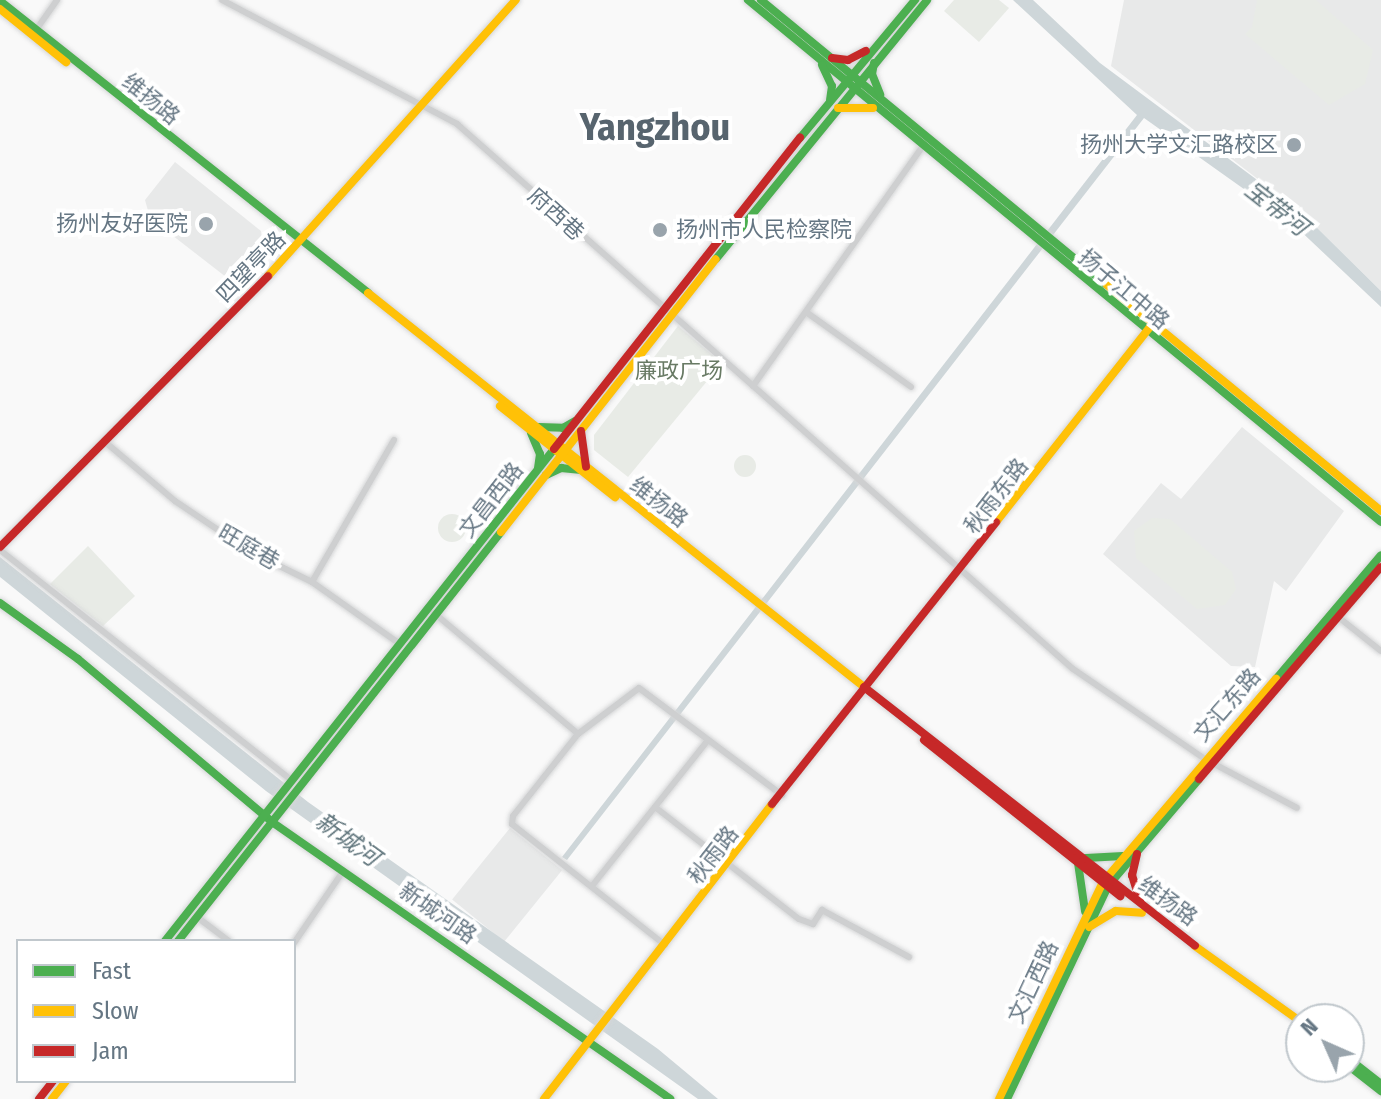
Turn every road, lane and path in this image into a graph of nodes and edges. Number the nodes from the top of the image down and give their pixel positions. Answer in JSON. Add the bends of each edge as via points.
{"nodes":[{"id":1,"x":57,"y":0,"type":"edge"},
{"id":2,"x":222,"y":0,"type":"edge"},
{"id":3,"x":516,"y":0,"type":"edge"},
{"id":4,"x":748,"y":0,"type":"edge"},
{"id":5,"x":761,"y":0,"type":"edge"},
{"id":6,"x":915,"y":0,"type":"edge"},
{"id":7,"x":927,"y":0,"type":"edge"},
{"id":8,"x":0,"y":1,"type":"edge"},
{"id":9,"x":0,"y":9,"type":"edge"},
{"id":10,"x":36,"y":30,"type":"junction"},
{"id":11,"x":884,"y":36,"type":"junction"},
{"id":12,"x":832,"y":58,"type":"junction"},
{"id":13,"x":818,"y":59,"type":"junction"},
{"id":14,"x":875,"y":59,"type":"junction"},
{"id":15,"x":851,"y":80,"type":"junction"},
{"id":16,"x":832,"y":105,"type":"junction"},
{"id":17,"x":883,"y":106,"type":"junction"},
{"id":18,"x":420,"y":107,"type":"junction"},
{"id":19,"x":923,"y":146,"type":"junction"},
{"id":20,"x":1039,"y":236,"type":"junction"},
{"id":21,"x":300,"y":244,"type":"junction"},
{"id":22,"x":1049,"y":244,"type":"junction"},
{"id":23,"x":806,"y":312,"type":"junction"},
{"id":24,"x":668,"y":314,"type":"junction"},
{"id":25,"x":1153,"y":324,"type":"junction"},
{"id":26,"x":1147,"y":332,"type":"junction"},
{"id":27,"x":753,"y":386,"type":"junction"},
{"id":28,"x":911,"y":387,"type":"dead end"},
{"id":29,"x":576,"y":421,"type":"junction"},
{"id":30,"x":531,"y":427,"type":"junction"},
{"id":31,"x":581,"y":431,"type":"junction"},
{"id":32,"x":394,"y":440,"type":"dead end"},
{"id":33,"x":104,"y":441,"type":"junction"},
{"id":34,"x":559,"y":449,"type":"junction"},
{"id":35,"x":584,"y":469,"type":"junction"},
{"id":36,"x":542,"y":472,"type":"junction"},
{"id":37,"x":1381,"y":511,"type":"edge"},
{"id":38,"x":1381,"y":522,"type":"edge"},
{"id":39,"x":0,"y":548,"type":"edge"},
{"id":40,"x":1381,"y":555,"type":"edge"},
{"id":41,"x":1381,"y":567,"type":"edge"},
{"id":42,"x":963,"y":568,"type":"junction"},
{"id":43,"x":312,"y":582,"type":"junction"},
{"id":44,"x":0,"y":603,"type":"edge"},
{"id":45,"x":432,"y":611,"type":"junction"},
{"id":46,"x":1337,"y":616,"type":"junction"},
{"id":47,"x":400,"y":644,"type":"junction"},
{"id":48,"x":1381,"y":651,"type":"edge"},
{"id":49,"x":864,"y":690,"type":"junction"},
{"id":50,"x":578,"y":734,"type":"junction"},
{"id":51,"x":708,"y":740,"type":"junction"},
{"id":52,"x":1208,"y":761,"type":"junction"},
{"id":53,"x":290,"y":782,"type":"junction"},
{"id":54,"x":782,"y":795,"type":"junction"},
{"id":55,"x":655,"y":807,"type":"junction"},
{"id":56,"x":1297,"y":808,"type":"dead end"},
{"id":57,"x":268,"y":818,"type":"junction"},
{"id":58,"x":1138,"y":849,"type":"junction"},
{"id":59,"x":1124,"y":856,"type":"junction"},
{"id":60,"x":1079,"y":859,"type":"junction"},
{"id":61,"x":729,"y":864,"type":"junction"},
{"id":62,"x":344,"y":869,"type":"junction"},
{"id":63,"x":1107,"y":882,"type":"junction"},
{"id":64,"x":592,"y":886,"type":"junction"},
{"id":65,"x":1143,"y":911,"type":"junction"},
{"id":66,"x":197,"y":917,"type":"junction"},
{"id":67,"x":1084,"y":917,"type":"junction"},
{"id":68,"x":1083,"y":934,"type":"junction"},
{"id":69,"x":167,"y":939,"type":"edge"},
{"id":70,"x":180,"y":939,"type":"edge"},
{"id":71,"x":226,"y":939,"type":"edge"},
{"id":72,"x":296,"y":940,"type":"edge"},
{"id":73,"x":665,"y":945,"type":"junction"},
{"id":74,"x":909,"y":957,"type":"dead end"},
{"id":75,"x":1285,"y":1011,"type":"edge"},
{"id":76,"x":1285,"y":1017,"type":"edge"},
{"id":77,"x":586,"y":1042,"type":"junction"},
{"id":78,"x":1365,"y":1072,"type":"edge"},
{"id":79,"x":1365,"y":1078,"type":"edge"},
{"id":80,"x":51,"y":1083,"type":"edge"},
{"id":81,"x":64,"y":1083,"type":"edge"},
{"id":82,"x":1381,"y":1084,"type":"edge"},
{"id":83,"x":1381,"y":1091,"type":"edge"},
{"id":84,"x":39,"y":1099,"type":"edge"},
{"id":85,"x":52,"y":1099,"type":"edge"},
{"id":86,"x":544,"y":1099,"type":"edge"},
{"id":87,"x":550,"y":1099,"type":"edge"},
{"id":88,"x":670,"y":1099,"type":"edge"},
{"id":89,"x":999,"y":1099,"type":"edge"},
{"id":90,"x":1007,"y":1099,"type":"edge"}],
"edges":[{"from":1,"to":10,"type":"street"},
{"from":2,"to":18,"type":"street","name":"府西巷"},
{"from":3,"to":18,"type":"main road","name":"四望亭路"},
{"from":4,"to":13,"type":"main road"},
{"from":5,"to":12,"type":"main road"},
{"from":6,"to":11,"type":"main road"},
{"from":7,"to":14,"type":"main road"},
{"from":8,"to":10,"type":"main road","name":"维扬路"},
{"from":9,"to":21,"type":"main road","name":"维扬路"},
{"from":10,"to":21,"type":"main road","name":"维扬路"},
{"from":11,"to":12,"type":"main road","via":[[859,56]]},
{"from":11,"to":15,"type":"main road"},
{"from":12,"to":15,"type":"main road"},
{"from":13,"to":15,"type":"main road"},
{"from":13,"to":16,"type":"main road","via":[[832,86]]},
{"from":14,"to":15,"type":"main road"},
{"from":14,"to":17,"type":"main road","via":[[874,85]]},
{"from":15,"to":16,"type":"main road","name":"文昌西路"},
{"from":15,"to":17,"type":"main road","name":"扬子江中路"},
{"from":16,"to":17,"type":"main road"},
{"from":16,"to":24,"type":"main road","name":"文昌西路"},
{"from":17,"to":19,"type":"main road","name":"扬子江中路"},
{"from":17,"to":20,"type":"main road","name":"扬子江中路"},
{"from":18,"to":21,"type":"main road","name":"四望亭路"},
{"from":18,"to":24,"type":"street","name":"府西巷","via":[[457,124]]},
{"from":19,"to":20,"type":"main road","name":"扬子江中路"},
{"from":19,"to":23,"type":"street"},
{"from":20,"to":22,"type":"main road","name":"扬子江中路"},
{"from":21,"to":30,"type":"main road","name":"维扬路"},
{"from":21,"to":33,"type":"main road","name":"四望亭路"},
{"from":22,"to":25,"type":"main road","name":"扬子江中路"},
{"from":22,"to":26,"type":"main road","name":"扬子江中路"},
{"from":23,"to":27,"type":"street"},
{"from":23,"to":28,"type":"street"},
{"from":24,"to":27,"type":"street","name":"府西巷"},
{"from":24,"to":29,"type":"main road","name":"文昌西路"},
{"from":24,"to":31,"type":"main road","name":"文昌西路"},
{"from":25,"to":26,"type":"main road","name":"秋雨东路"},
{"from":25,"to":37,"type":"main road","name":"扬子江中路"},
{"from":26,"to":38,"type":"main road","name":"扬子江中路"},
{"from":26,"to":42,"type":"main road","name":"秋雨东路"},
{"from":27,"to":42,"type":"street","name":"府西巷"},
{"from":29,"to":30,"type":"main road","via":[[551,429]]},
{"from":29,"to":34,"type":"main road","name":"文昌西路"},
{"from":30,"to":34,"type":"main road","name":"维扬路"},
{"from":30,"to":36,"type":"main road"},
{"from":31,"to":34,"type":"main road","name":"文昌西路"},
{"from":31,"to":35,"type":"main road"},
{"from":32,"to":43,"type":"street"},
{"from":33,"to":39,"type":"main road","name":"四望亭路"},
{"from":33,"to":43,"type":"street","name":"旺庭巷","via":[[175,501],[251,552]]},
{"from":34,"to":35,"type":"main road","name":"维扬路"},
{"from":34,"to":36,"type":"main road","name":"文昌西路"},
{"from":35,"to":36,"type":"main road"},
{"from":35,"to":49,"type":"main road","name":"维扬路"},
{"from":36,"to":45,"type":"main road","name":"文昌西路"},
{"from":39,"to":53,"type":"street"},
{"from":40,"to":52,"type":"main road","name":"文汇东路"},
{"from":41,"to":46,"type":"main road","name":"文汇东路"},
{"from":42,"to":49,"type":"main road","name":"秋雨东路"},
{"from":42,"to":52,"type":"street","name":"府西巷","via":[[1073,669]]},
{"from":43,"to":47,"type":"street","name":"旺庭巷"},
{"from":44,"to":57,"type":"main road","name":"新城河路","via":[[78,659]]},
{"from":45,"to":47,"type":"main road","name":"文昌西路"},
{"from":45,"to":50,"type":"street"},
{"from":45,"to":57,"type":"main road","name":"文昌西路","via":[[283,808]]},
{"from":46,"to":48,"type":"street"},
{"from":46,"to":52,"type":"main road","name":"文汇东路"},
{"from":47,"to":53,"type":"main road","name":"文昌西路"},
{"from":49,"to":54,"type":"main road","name":"秋雨路"},
{"from":49,"to":60,"type":"main road","name":"维扬路"},
{"from":50,"to":51,"type":"street","via":[[639,688]]},
{"from":50,"to":64,"type":"street","via":[[511,822]]},
{"from":51,"to":54,"type":"street"},
{"from":51,"to":55,"type":"street"},
{"from":52,"to":56,"type":"street","name":"府西巷"},
{"from":52,"to":58,"type":"main road","name":"文汇东路"},
{"from":52,"to":59,"type":"main road","name":"文汇东路"},
{"from":53,"to":57,"type":"main road","name":"文昌西路"},
{"from":54,"to":61,"type":"main road","name":"秋雨路"},
{"from":55,"to":61,"type":"street"},
{"from":55,"to":64,"type":"street"},
{"from":57,"to":62,"type":"main road","name":"新城河路"},
{"from":57,"to":66,"type":"main road","name":"文昌西路"},
{"from":57,"to":69,"type":"main road","name":"文昌西路"},
{"from":58,"to":63,"type":"main road","name":"文汇东路"},
{"from":58,"to":65,"type":"main road","via":[[1132,875]]},
{"from":59,"to":60,"type":"main road"},
{"from":59,"to":63,"type":"main road","name":"文汇东路"},
{"from":60,"to":63,"type":"main road","name":"维扬路"},
{"from":60,"to":67,"type":"main road"},
{"from":61,"to":73,"type":"main road","name":"秋雨路"},
{"from":61,"to":74,"type":"street","via":[[799,919],[813,924],[822,910]]},
{"from":62,"to":72,"type":"street"},
{"from":62,"to":77,"type":"main road","name":"新城河路"},
{"from":63,"to":65,"type":"main road","name":"维扬路"},
{"from":63,"to":67,"type":"main road","name":"文汇西路"},
{"from":63,"to":68,"type":"main road","name":"文汇西路"},
{"from":64,"to":73,"type":"street"},
{"from":65,"to":68,"type":"main road","via":[[1116,911]]},
{"from":65,"to":75,"type":"main road","name":"维扬路"},
{"from":65,"to":76,"type":"main road","name":"维扬路"},
{"from":66,"to":70,"type":"main road","name":"文昌西路"},
{"from":66,"to":71,"type":"street"},
{"from":67,"to":89,"type":"main road","name":"文汇西路"},
{"from":68,"to":90,"type":"main road","name":"文汇西路"},
{"from":73,"to":77,"type":"main road","name":"秋雨路"},
{"from":77,"to":86,"type":"main road"},
{"from":77,"to":87,"type":"main road"},
{"from":77,"to":88,"type":"main road","name":"新城河路"},
{"from":78,"to":82,"type":"main road"},
{"from":79,"to":83,"type":"main road"},
{"from":80,"to":84,"type":"main road"},
{"from":81,"to":85,"type":"main road"}]}
